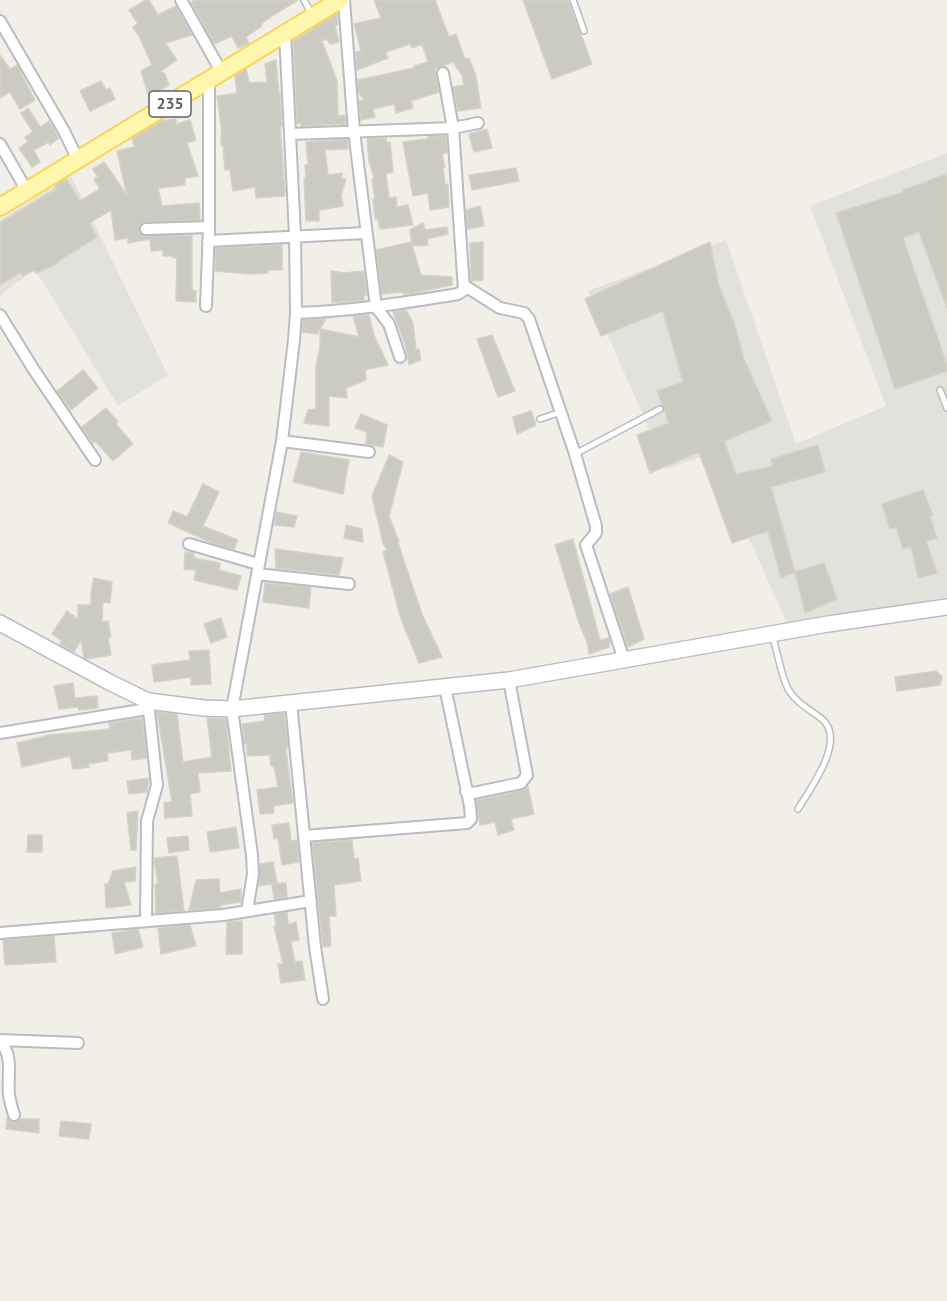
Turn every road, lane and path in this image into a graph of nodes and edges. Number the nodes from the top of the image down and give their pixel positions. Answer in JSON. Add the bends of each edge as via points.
{"nodes":[{"id":1,"x":181,"y":0,"type":"edge"},
{"id":2,"x":304,"y":0,"type":"edge"},
{"id":3,"x":342,"y":0,"type":"edge"},
{"id":4,"x":573,"y":0,"type":"edge"},
{"id":5,"x":313,"y":17,"type":"junction"},
{"id":6,"x":0,"y":21,"type":"edge"},
{"id":7,"x":585,"y":31,"type":"dead end"},
{"id":8,"x":285,"y":33,"type":"junction"},
{"id":9,"x":443,"y":73,"type":"dead end"},
{"id":10,"x":215,"y":76,"type":"junction"},
{"id":11,"x":478,"y":123,"type":"dead end"},
{"id":12,"x":453,"y":128,"type":"junction"},
{"id":13,"x":354,"y":131,"type":"junction"},
{"id":14,"x":290,"y":135,"type":"junction"},
{"id":15,"x":0,"y":144,"type":"edge"},
{"id":16,"x":78,"y":160,"type":"junction"},
{"id":17,"x":27,"y":191,"type":"junction"},
{"id":18,"x":0,"y":207,"type":"edge"},
{"id":19,"x":209,"y":227,"type":"junction"},
{"id":20,"x":146,"y":229,"type":"dead end"},
{"id":21,"x":366,"y":233,"type":"junction"},
{"id":22,"x":295,"y":235,"type":"junction"},
{"id":23,"x":208,"y":242,"type":"junction"},
{"id":24,"x":465,"y":286,"type":"junction"},
{"id":25,"x":206,"y":306,"type":"dead end"},
{"id":26,"x":376,"y":307,"type":"junction"},
{"id":27,"x":296,"y":313,"type":"junction"},
{"id":28,"x":0,"y":315,"type":"edge"},
{"id":29,"x":400,"y":357,"type":"dead end"},
{"id":30,"x":940,"y":390,"type":"dead end"},
{"id":31,"x":947,"y":408,"type":"edge"},
{"id":32,"x":660,"y":409,"type":"dead end"},
{"id":33,"x":561,"y":411,"type":"junction"},
{"id":34,"x":540,"y":419,"type":"dead end"},
{"id":35,"x":282,"y":441,"type":"junction"},
{"id":36,"x":369,"y":452,"type":"dead end"},
{"id":37,"x":575,"y":454,"type":"junction"},
{"id":38,"x":95,"y":460,"type":"dead end"},
{"id":39,"x":189,"y":544,"type":"dead end"},
{"id":40,"x":258,"y":569,"type":"junction"},
{"id":41,"x":350,"y":584,"type":"dead end"},
{"id":42,"x":947,"y":606,"type":"edge"},
{"id":43,"x":0,"y":623,"type":"edge"},
{"id":44,"x":772,"y":633,"type":"junction"},
{"id":45,"x":624,"y":660,"type":"junction"},
{"id":46,"x":508,"y":680,"type":"junction"},
{"id":47,"x":445,"y":687,"type":"junction"},
{"id":48,"x":291,"y":704,"type":"junction"},
{"id":49,"x":148,"y":705,"type":"junction"},
{"id":50,"x":232,"y":709,"type":"junction"},
{"id":51,"x":0,"y":733,"type":"edge"},
{"id":52,"x":466,"y":792,"type":"junction"},
{"id":53,"x":798,"y":809,"type":"dead end"},
{"id":54,"x":304,"y":836,"type":"junction"},
{"id":55,"x":311,"y":901,"type":"junction"},
{"id":56,"x":247,"y":911,"type":"junction"},
{"id":57,"x":146,"y":921,"type":"junction"},
{"id":58,"x":0,"y":933,"type":"edge"},
{"id":59,"x":323,"y":999,"type":"dead end"},
{"id":60,"x":0,"y":1041,"type":"edge"},
{"id":61,"x":78,"y":1043,"type":"dead end"},
{"id":62,"x":14,"y":1115,"type":"dead end"}],
"edges":[{"from":1,"to":10,"type":"street"},
{"from":2,"to":5,"type":"lane"},
{"from":3,"to":5,"type":"main road","number":"235"},
{"from":3,"to":13,"type":"street"},
{"from":4,"to":7,"type":"lane"},
{"from":5,"to":8,"type":"main road","number":"235"},
{"from":6,"to":16,"type":"street"},
{"from":8,"to":10,"type":"main road","number":"235"},
{"from":8,"to":14,"type":"street"},
{"from":9,"to":12,"type":"street"},
{"from":10,"to":16,"type":"main road","number":"235"},
{"from":10,"to":19,"type":"street"},
{"from":11,"to":12,"type":"street"},
{"from":12,"to":13,"type":"street"},
{"from":12,"to":24,"type":"street"},
{"from":13,"to":14,"type":"street"},
{"from":13,"to":21,"type":"street"},
{"from":14,"to":22,"type":"street"},
{"from":15,"to":17,"type":"street"},
{"from":16,"to":17,"type":"main road","number":"235"},
{"from":17,"to":18,"type":"main road","number":"235"},
{"from":19,"to":20,"type":"street"},
{"from":19,"to":23,"type":"street"},
{"from":21,"to":22,"type":"street"},
{"from":21,"to":26,"type":"street"},
{"from":22,"to":23,"type":"street"},
{"from":22,"to":27,"type":"street"},
{"from":23,"to":25,"type":"street"},
{"from":24,"to":26,"type":"street","via":[[458,294]]},
{"from":24,"to":33,"type":"street","via":[[504,310],[528,316]]},
{"from":26,"to":27,"type":"street"},
{"from":26,"to":29,"type":"street","via":[[389,324]]},
{"from":27,"to":35,"type":"street"},
{"from":28,"to":38,"type":"street"},
{"from":30,"to":31,"type":"lane"},
{"from":32,"to":37,"type":"lane"},
{"from":33,"to":34,"type":"lane"},
{"from":33,"to":37,"type":"street"},
{"from":35,"to":36,"type":"street"},
{"from":35,"to":40,"type":"street"},
{"from":37,"to":45,"type":"street","via":[[597,528],[586,544]]},
{"from":39,"to":40,"type":"street"},
{"from":40,"to":41,"type":"street"},
{"from":40,"to":50,"type":"street"},
{"from":42,"to":44,"type":"street"},
{"from":43,"to":49,"type":"street"},
{"from":44,"to":45,"type":"street"},
{"from":44,"to":53,"type":"lane","via":[[788,688],[797,701],[826,723],[831,736],[825,763]]},
{"from":45,"to":46,"type":"street"},
{"from":46,"to":47,"type":"street"},
{"from":46,"to":52,"type":"street","via":[[527,775],[521,783]]},
{"from":47,"to":48,"type":"street"},
{"from":47,"to":52,"type":"street"},
{"from":48,"to":50,"type":"street"},
{"from":48,"to":54,"type":"street"},
{"from":49,"to":50,"type":"street"},
{"from":49,"to":51,"type":"street"},
{"from":49,"to":57,"type":"street","via":[[158,785],[147,821]]},
{"from":50,"to":56,"type":"street","via":[[252,855]]},
{"from":52,"to":54,"type":"street","via":[[471,819],[467,823]]},
{"from":54,"to":55,"type":"street"},
{"from":55,"to":56,"type":"street"},
{"from":55,"to":59,"type":"street"},
{"from":56,"to":57,"type":"street"},
{"from":57,"to":58,"type":"street"},
{"from":60,"to":61,"type":"street"},
{"from":60,"to":62,"type":"street","via":[[9,1056],[9,1097]]}]}
